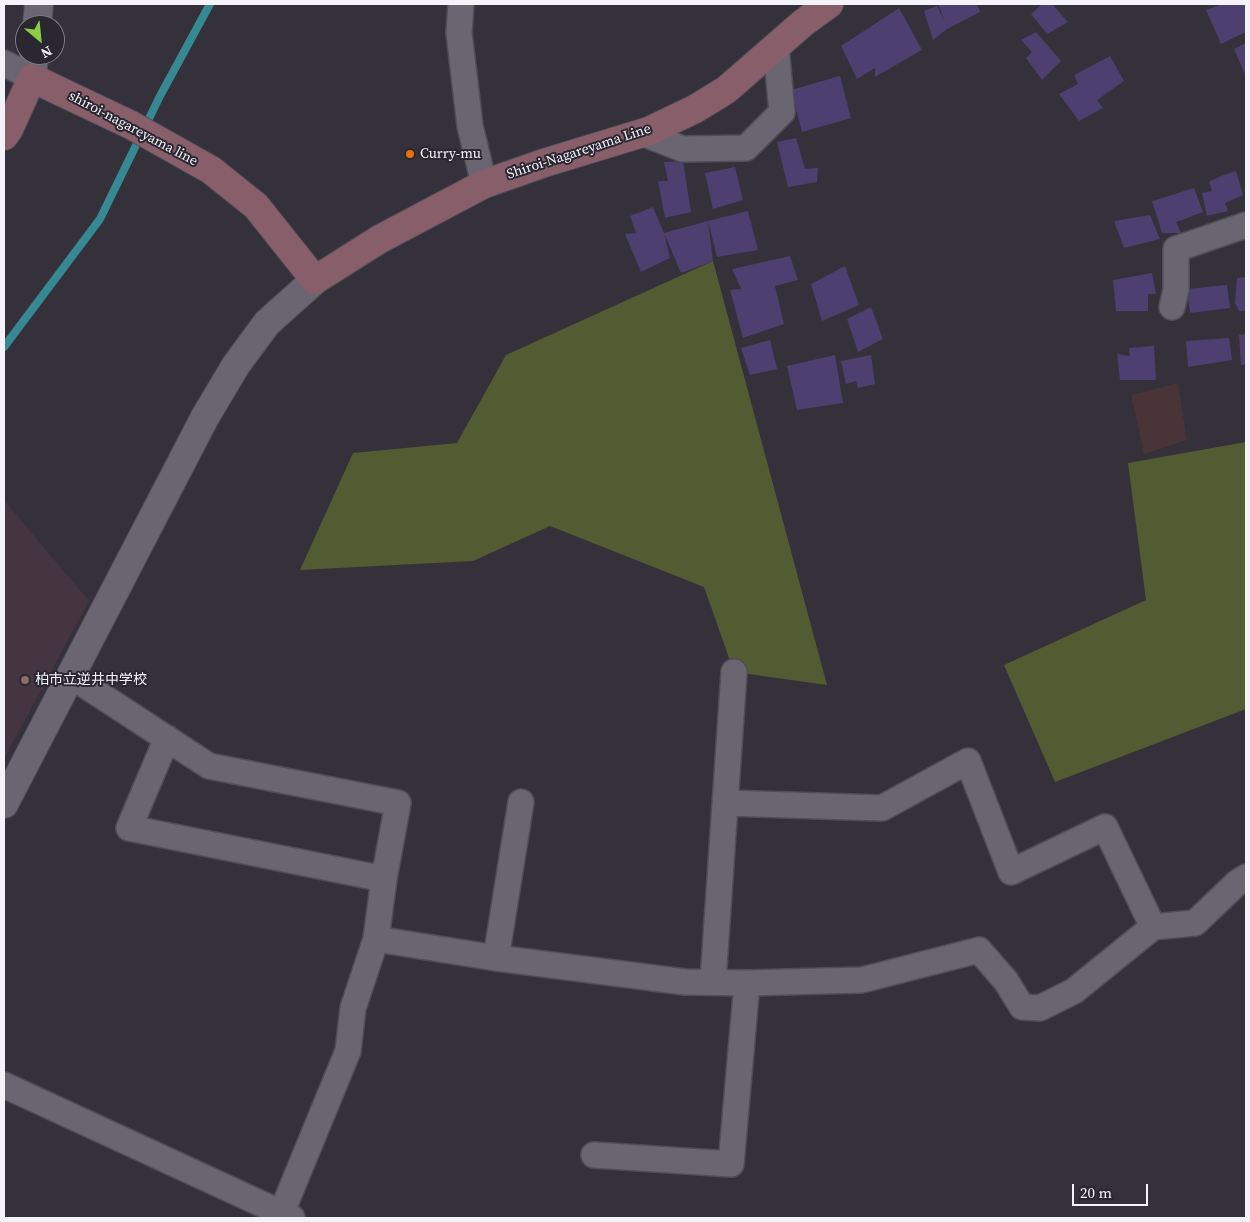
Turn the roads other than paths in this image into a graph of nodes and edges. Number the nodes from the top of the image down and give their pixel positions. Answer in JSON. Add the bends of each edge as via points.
{"nodes":[{"id":1,"x":461,"y":4,"type":"edge"},
{"id":2,"x":829,"y":4,"type":"edge"},
{"id":3,"x":776,"y":47,"type":"junction"},
{"id":4,"x":4,"y":63,"type":"edge"},
{"id":5,"x":33,"y":66,"type":"edge"},
{"id":6,"x":642,"y":133,"type":"junction"},
{"id":7,"x":4,"y":136,"type":"edge"},
{"id":8,"x":484,"y":184,"type":"junction"},
{"id":9,"x":1246,"y":225,"type":"edge"},
{"id":10,"x":315,"y":280,"type":"junction"},
{"id":11,"x":1172,"y":307,"type":"dead end"},
{"id":12,"x":734,"y":672,"type":"dead end"},
{"id":13,"x":71,"y":676,"type":"junction"},
{"id":14,"x":167,"y":738,"type":"junction"},
{"id":15,"x":521,"y":802,"type":"dead end"},
{"id":16,"x":726,"y":803,"type":"junction"},
{"id":17,"x":4,"y":804,"type":"edge"},
{"id":18,"x":1246,"y":877,"type":"edge"},
{"id":19,"x":384,"y":879,"type":"junction"},
{"id":20,"x":1153,"y":927,"type":"junction"},
{"id":21,"x":376,"y":939,"type":"junction"},
{"id":22,"x":496,"y":958,"type":"junction"},
{"id":23,"x":714,"y":982,"type":"junction"},
{"id":24,"x":747,"y":983,"type":"junction"},
{"id":25,"x":4,"y":1085,"type":"edge"},
{"id":26,"x":594,"y":1156,"type":"dead end"},
{"id":27,"x":284,"y":1217,"type":"edge"}],
"edges":[{"from":1,"to":8,"type":"street","via":[[459,33],[470,126]]},
{"from":2,"to":3,"type":"main road","name":"Shiroi-Nagareyama Line"},
{"from":3,"to":6,"type":"main road","name":"Shiroi-Nagareyama Line","via":[[726,90],[695,109]]},
{"from":3,"to":6,"type":"street","via":[[782,112],[746,148],[683,149]]},
{"from":4,"to":5,"type":"street"},
{"from":5,"to":7,"type":"main road"},
{"from":5,"to":10,"type":"main road","name":"shiroi-nagareyama line","via":[[211,170],[256,206]]},
{"from":6,"to":8,"type":"main road","name":"Shiroi-Nagareyama Line"},
{"from":8,"to":10,"type":"main road","name":"Shiroi-Nagareyama Line","via":[[380,239]]},
{"from":9,"to":11,"type":"street","via":[[1176,249],[1176,290]]},
{"from":10,"to":13,"type":"street","via":[[267,323],[236,365],[205,417]]},
{"from":12,"to":16,"type":"street"},
{"from":13,"to":14,"type":"street"},
{"from":13,"to":17,"type":"street"},
{"from":14,"to":19,"type":"street","via":[[209,766],[398,803]]},
{"from":14,"to":19,"type":"street","via":[[130,828]]},
{"from":15,"to":22,"type":"street"},
{"from":16,"to":20,"type":"street","via":[[882,808],[968,761],[1011,872],[1105,827]]},
{"from":16,"to":23,"type":"street"},
{"from":18,"to":20,"type":"street","via":[[1195,923]]},
{"from":19,"to":21,"type":"street"},
{"from":20,"to":24,"type":"street","via":[[1074,991],[1040,1008],[1022,1006],[1006,981],[979,950],[862,980]]},
{"from":21,"to":22,"type":"street"},
{"from":21,"to":27,"type":"street","via":[[353,1008],[348,1051]]},
{"from":22,"to":23,"type":"street","via":[[685,982]]},
{"from":23,"to":24,"type":"street"},
{"from":24,"to":26,"type":"street","via":[[731,1164]]},
{"from":25,"to":27,"type":"street"}]}
